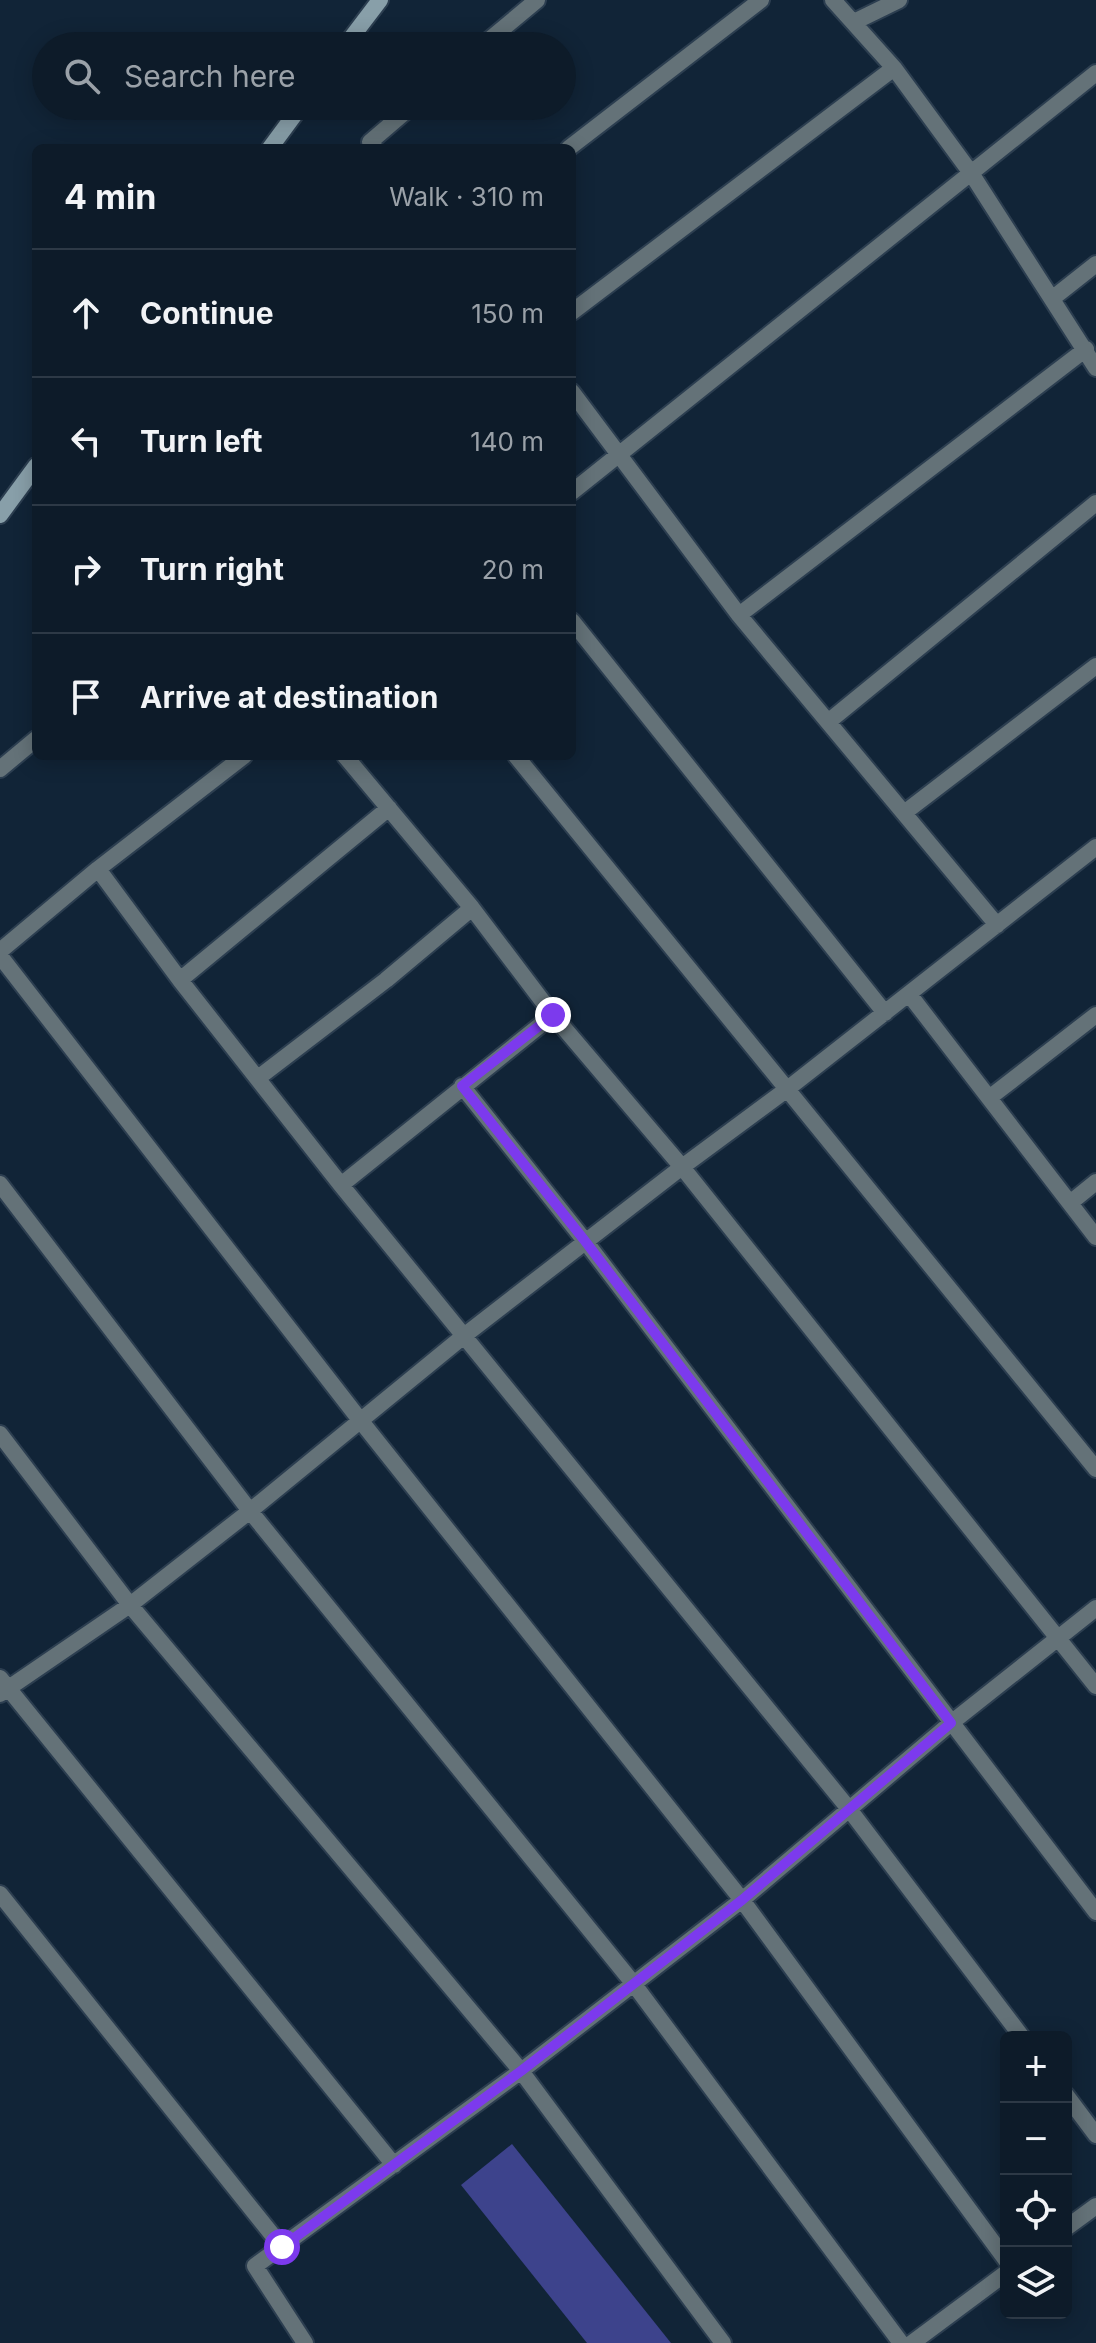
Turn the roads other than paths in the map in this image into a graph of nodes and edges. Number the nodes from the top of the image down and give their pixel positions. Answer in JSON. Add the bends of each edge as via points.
{"nodes":[{"id":1,"x":380,"y":0,"type":"edge"},
{"id":2,"x":537,"y":0,"type":"edge"},
{"id":3,"x":761,"y":0,"type":"edge"},
{"id":4,"x":833,"y":0,"type":"edge"},
{"id":5,"x":899,"y":0,"type":"edge"},
{"id":6,"x":854,"y":22,"type":"junction"},
{"id":7,"x":356,"y":32,"type":"edge"},
{"id":8,"x":499,"y":32,"type":"edge"},
{"id":9,"x":894,"y":68,"type":"junction"},
{"id":10,"x":1096,"y":73,"type":"edge"},
{"id":11,"x":291,"y":120,"type":"edge"},
{"id":12,"x":396,"y":120,"type":"edge"},
{"id":13,"x":273,"y":144,"type":"edge"},
{"id":14,"x":372,"y":144,"type":"edge"},
{"id":15,"x":574,"y":144,"type":"edge"},
{"id":16,"x":971,"y":173,"type":"junction"},
{"id":17,"x":1096,"y":264,"type":"edge"},
{"id":18,"x":1053,"y":298,"type":"junction"},
{"id":19,"x":576,"y":309,"type":"edge"},
{"id":20,"x":1086,"y":349,"type":"junction"},
{"id":21,"x":1096,"y":368,"type":"edge"},
{"id":22,"x":576,"y":397,"type":"edge"},
{"id":23,"x":619,"y":455,"type":"junction"},
{"id":24,"x":32,"y":471,"type":"edge"},
{"id":25,"x":576,"y":489,"type":"edge"},
{"id":26,"x":1096,"y":503,"type":"edge"},
{"id":27,"x":0,"y":515,"type":"edge"},
{"id":28,"x":739,"y":615,"type":"junction"},
{"id":29,"x":576,"y":626,"type":"edge"},
{"id":30,"x":1096,"y":666,"type":"edge"},
{"id":31,"x":828,"y":722,"type":"junction"},
{"id":32,"x":32,"y":742,"type":"edge"},
{"id":33,"x":239,"y":760,"type":"edge"},
{"id":34,"x":348,"y":760,"type":"edge"},
{"id":35,"x":519,"y":760,"type":"edge"},
{"id":36,"x":0,"y":769,"type":"edge"},
{"id":37,"x":389,"y":808,"type":"junction"},
{"id":38,"x":904,"y":813,"type":"junction"},
{"id":39,"x":1096,"y":847,"type":"edge"},
{"id":40,"x":98,"y":869,"type":"junction"},
{"id":41,"x":472,"y":908,"type":"junction"},
{"id":42,"x":997,"y":925,"type":"junction"},
{"id":43,"x":0,"y":954,"type":"edge"},
{"id":44,"x":180,"y":980,"type":"junction"},
{"id":45,"x":909,"y":994,"type":"junction"},
{"id":46,"x":885,"y":1013,"type":"junction"},
{"id":47,"x":553,"y":1015,"type":"junction"},
{"id":48,"x":1096,"y":1015,"type":"edge"},
{"id":49,"x":258,"y":1078,"type":"junction"},
{"id":50,"x":462,"y":1086,"type":"junction"},
{"id":51,"x":786,"y":1090,"type":"junction"},
{"id":52,"x":989,"y":1098,"type":"junction"},
{"id":53,"x":682,"y":1167,"type":"junction"},
{"id":54,"x":1096,"y":1182,"type":"edge"},
{"id":55,"x":0,"y":1184,"type":"edge"},
{"id":56,"x":341,"y":1185,"type":"junction"},
{"id":57,"x":1070,"y":1203,"type":"junction"},
{"id":58,"x":1096,"y":1237,"type":"edge"},
{"id":59,"x":585,"y":1241,"type":"junction"},
{"id":60,"x":465,"y":1335,"type":"junction"},
{"id":61,"x":360,"y":1420,"type":"junction"},
{"id":62,"x":0,"y":1434,"type":"edge"},
{"id":63,"x":1096,"y":1469,"type":"edge"},
{"id":64,"x":250,"y":1511,"type":"junction"},
{"id":65,"x":130,"y":1605,"type":"junction"},
{"id":66,"x":1096,"y":1608,"type":"edge"},
{"id":67,"x":1059,"y":1637,"type":"junction"},
{"id":68,"x":2,"y":1686,"type":"edge"},
{"id":69,"x":1096,"y":1686,"type":"edge"},
{"id":70,"x":951,"y":1723,"type":"junction"},
{"id":71,"x":849,"y":1809,"type":"junction"},
{"id":72,"x":0,"y":1894,"type":"edge"},
{"id":73,"x":742,"y":1900,"type":"junction"},
{"id":74,"x":1096,"y":1912,"type":"edge"},
{"id":75,"x":633,"y":1983,"type":"junction"},
{"id":76,"x":1017,"y":2031,"type":"edge"},
{"id":77,"x":521,"y":2071,"type":"junction"},
{"id":78,"x":1072,"y":2103,"type":"edge"},
{"id":79,"x":1096,"y":2135,"type":"edge"},
{"id":80,"x":394,"y":2165,"type":"junction"},
{"id":81,"x":1096,"y":2206,"type":"edge"},
{"id":82,"x":1072,"y":2224,"type":"edge"},
{"id":83,"x":282,"y":2247,"type":"junction"},
{"id":84,"x":1000,"y":2252,"type":"edge"},
{"id":85,"x":1000,"y":2277,"type":"edge"},
{"id":86,"x":305,"y":2343,"type":"edge"},
{"id":87,"x":723,"y":2343,"type":"edge"},
{"id":88,"x":901,"y":2343,"type":"edge"},
{"id":89,"x":912,"y":2343,"type":"edge"}],
"edges":[{"from":1,"to":7,"type":"main road"},
{"from":2,"to":8,"type":"street"},
{"from":3,"to":15,"type":"street"},
{"from":4,"to":6,"type":"street"},
{"from":5,"to":6,"type":"street"},
{"from":6,"to":9,"type":"street"},
{"from":9,"to":16,"type":"street"},
{"from":9,"to":19,"type":"street"},
{"from":10,"to":16,"type":"street"},
{"from":11,"to":13,"type":"main road"},
{"from":12,"to":14,"type":"street"},
{"from":16,"to":18,"type":"street"},
{"from":16,"to":23,"type":"street"},
{"from":17,"to":18,"type":"street"},
{"from":18,"to":20,"type":"street"},
{"from":20,"to":21,"type":"street"},
{"from":20,"to":28,"type":"street"},
{"from":22,"to":23,"type":"street"},
{"from":23,"to":25,"type":"street"},
{"from":23,"to":28,"type":"street"},
{"from":24,"to":27,"type":"main road"},
{"from":26,"to":31,"type":"street"},
{"from":28,"to":31,"type":"street"},
{"from":29,"to":46,"type":"street"},
{"from":30,"to":38,"type":"street"},
{"from":31,"to":38,"type":"street"},
{"from":32,"to":36,"type":"street"},
{"from":33,"to":40,"type":"street"},
{"from":34,"to":37,"type":"street"},
{"from":35,"to":51,"type":"street"},
{"from":37,"to":41,"type":"street"},
{"from":37,"to":44,"type":"street"},
{"from":38,"to":42,"type":"street"},
{"from":39,"to":42,"type":"street"},
{"from":40,"to":43,"type":"street"},
{"from":40,"to":44,"type":"street"},
{"from":41,"to":47,"type":"street"},
{"from":41,"to":49,"type":"street"},
{"from":42,"to":45,"type":"street"},
{"from":43,"to":61,"type":"street"},
{"from":44,"to":49,"type":"street"},
{"from":45,"to":46,"type":"street"},
{"from":45,"to":52,"type":"street"},
{"from":46,"to":51,"type":"street"},
{"from":47,"to":50,"type":"street"},
{"from":47,"to":53,"type":"street"},
{"from":48,"to":52,"type":"street"},
{"from":49,"to":56,"type":"street"},
{"from":50,"to":56,"type":"street"},
{"from":50,"to":59,"type":"street"},
{"from":51,"to":53,"type":"street"},
{"from":51,"to":63,"type":"street"},
{"from":52,"to":57,"type":"street"},
{"from":53,"to":59,"type":"street"},
{"from":53,"to":67,"type":"street"},
{"from":54,"to":57,"type":"street"},
{"from":55,"to":64,"type":"street"},
{"from":56,"to":60,"type":"street"},
{"from":57,"to":58,"type":"street"},
{"from":59,"to":60,"type":"street"},
{"from":59,"to":70,"type":"street"},
{"from":60,"to":61,"type":"street"},
{"from":60,"to":71,"type":"street"},
{"from":61,"to":64,"type":"street"},
{"from":61,"to":73,"type":"street"},
{"from":62,"to":65,"type":"street"},
{"from":64,"to":65,"type":"street"},
{"from":64,"to":75,"type":"street"},
{"from":65,"to":68,"type":"street"},
{"from":65,"to":77,"type":"street"},
{"from":66,"to":67,"type":"street"},
{"from":67,"to":69,"type":"street"},
{"from":67,"to":70,"type":"street"},
{"from":68,"to":80,"type":"street"},
{"from":70,"to":71,"type":"street"},
{"from":70,"to":74,"type":"street"},
{"from":71,"to":73,"type":"street"},
{"from":71,"to":76,"type":"street"},
{"from":72,"to":83,"type":"street"},
{"from":73,"to":75,"type":"street"},
{"from":73,"to":84,"type":"street"},
{"from":75,"to":77,"type":"street"},
{"from":75,"to":88,"type":"street"},
{"from":77,"to":80,"type":"street"},
{"from":77,"to":87,"type":"street"},
{"from":78,"to":79,"type":"street"},
{"from":80,"to":83,"type":"street"},
{"from":81,"to":82,"type":"street"},
{"from":83,"to":86,"type":"street","via":[[255,2266]]},
{"from":85,"to":89,"type":"street"}]}
